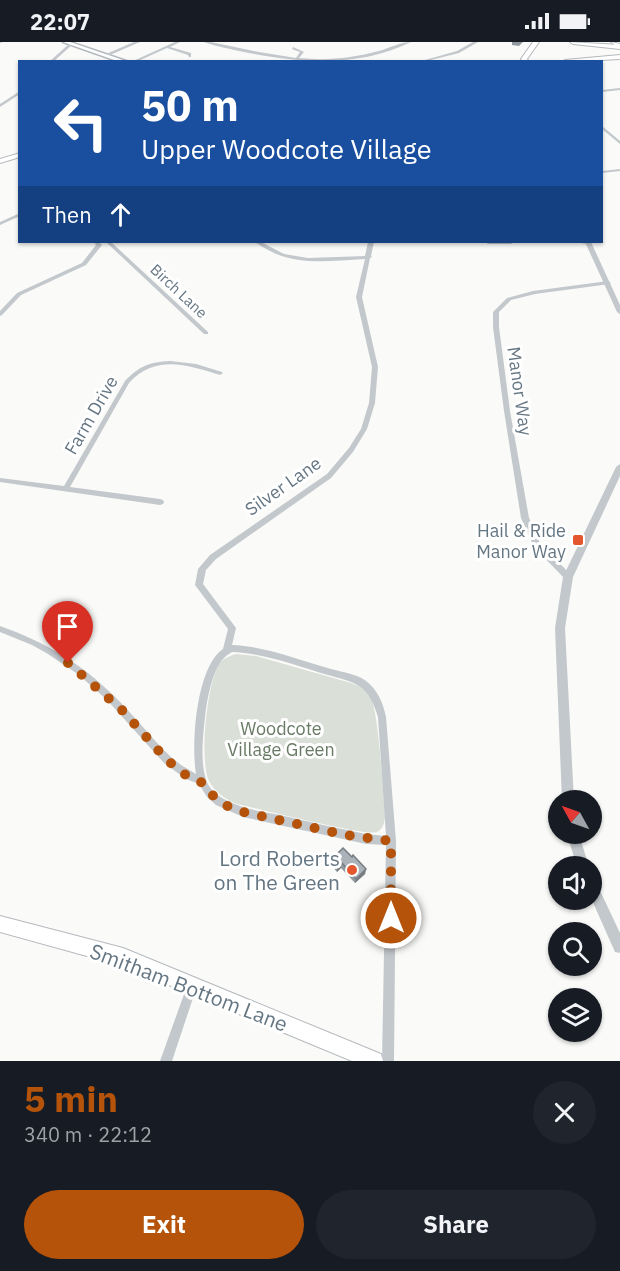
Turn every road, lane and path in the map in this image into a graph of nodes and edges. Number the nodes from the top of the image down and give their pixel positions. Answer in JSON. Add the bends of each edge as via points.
{"nodes":[{"id":1,"x":67,"y":42,"type":"edge"},
{"id":2,"x":138,"y":42,"type":"edge"},
{"id":3,"x":178,"y":42,"type":"edge"},
{"id":4,"x":206,"y":42,"type":"edge"},
{"id":5,"x":409,"y":42,"type":"edge"},
{"id":6,"x":476,"y":42,"type":"edge"},
{"id":7,"x":536,"y":42,"type":"edge"},
{"id":8,"x":573,"y":42,"type":"edge"},
{"id":9,"x":614,"y":42,"type":"edge"},
{"id":10,"x":166,"y":47,"type":"junction"},
{"id":11,"x":620,"y":47,"type":"edge"},
{"id":12,"x":293,"y":48,"type":"dead end"},
{"id":13,"x":108,"y":54,"type":"junction"},
{"id":14,"x":190,"y":56,"type":"dead end"},
{"id":15,"x":620,"y":57,"type":"edge"},
{"id":16,"x":297,"y":59,"type":"junction"},
{"id":17,"x":526,"y":59,"type":"edge"},
{"id":18,"x":52,"y":60,"type":"edge"},
{"id":19,"x":122,"y":60,"type":"edge"},
{"id":20,"x":137,"y":60,"type":"edge"},
{"id":21,"x":427,"y":60,"type":"dead end"},
{"id":22,"x":588,"y":60,"type":"edge"},
{"id":23,"x":620,"y":89,"type":"edge"},
{"id":24,"x":603,"y":91,"type":"edge"},
{"id":25,"x":18,"y":93,"type":"edge"},
{"id":26,"x":0,"y":106,"type":"edge"},
{"id":27,"x":603,"y":128,"type":"edge"},
{"id":28,"x":620,"y":143,"type":"edge"},
{"id":29,"x":18,"y":156,"type":"edge"},
{"id":30,"x":2,"y":160,"type":"edge"},
{"id":31,"x":620,"y":170,"type":"edge"},
{"id":32,"x":603,"y":172,"type":"edge"},
{"id":33,"x":18,"y":215,"type":"edge"},
{"id":34,"x":0,"y":224,"type":"edge"},
{"id":35,"x":98,"y":243,"type":"edge"},
{"id":36,"x":110,"y":243,"type":"edge"},
{"id":37,"x":260,"y":243,"type":"edge"},
{"id":38,"x":371,"y":243,"type":"edge"},
{"id":39,"x":588,"y":243,"type":"edge"},
{"id":40,"x":369,"y":257,"type":"junction"},
{"id":41,"x":608,"y":283,"type":"junction"},
{"id":42,"x":620,"y":312,"type":"edge"},
{"id":43,"x":0,"y":314,"type":"edge"},
{"id":44,"x":206,"y":333,"type":"dead end"},
{"id":45,"x":219,"y":373,"type":"dead end"},
{"id":46,"x":620,"y":467,"type":"edge"},
{"id":47,"x":0,"y":480,"type":"edge"},
{"id":48,"x":66,"y":488,"type":"junction"},
{"id":49,"x":160,"y":502,"type":"dead end"},
{"id":50,"x":568,"y":577,"type":"junction"},
{"id":51,"x":0,"y":629,"type":"edge"},
{"id":52,"x":227,"y":650,"type":"junction"},
{"id":53,"x":201,"y":782,"type":"junction"},
{"id":54,"x":567,"y":790,"type":"edge"},
{"id":55,"x":391,"y":841,"type":"junction"},
{"id":56,"x":602,"y":908,"type":"edge"},
{"id":57,"x":0,"y":924,"type":"edge"},
{"id":58,"x":620,"y":947,"type":"edge"},
{"id":59,"x":192,"y":986,"type":"junction"},
{"id":60,"x":166,"y":1061,"type":"edge"},
{"id":61,"x":374,"y":1061,"type":"edge"},
{"id":62,"x":388,"y":1061,"type":"edge"}],
"edges":[{"from":1,"to":13,"type":"main road"},
{"from":1,"to":18,"type":"street"},
{"from":2,"to":13,"type":"street"},
{"from":3,"to":10,"type":"street"},
{"from":4,"to":16,"type":"street"},
{"from":5,"to":16,"type":"street","via":[[349,60]]},
{"from":6,"to":21,"type":"street","via":[[458,52]]},
{"from":7,"to":17,"type":"main road"},
{"from":8,"to":11,"type":"main road"},
{"from":9,"to":11,"type":"main road"},
{"from":10,"to":14,"type":"street"},
{"from":10,"to":20,"type":"street"},
{"from":12,"to":16,"type":"street","via":[[302,52]]},
{"from":13,"to":19,"type":"main road"},
{"from":15,"to":22,"type":"main road"},
{"from":23,"to":24,"type":"street"},
{"from":25,"to":26,"type":"street"},
{"from":27,"to":28,"type":"street"},
{"from":29,"to":30,"type":"main road"},
{"from":31,"to":32,"type":"street"},
{"from":33,"to":34,"type":"street"},
{"from":35,"to":43,"type":"street","via":[[84,264],[19,294]]},
{"from":36,"to":44,"type":"street","name":"Birch Lane"},
{"from":37,"to":40,"type":"street","via":[[282,255],[308,260]]},
{"from":38,"to":40,"type":"street"},
{"from":39,"to":41,"type":"street"},
{"from":40,"to":52,"type":"street","name":"Silver Lane","via":[[359,297],[375,367],[368,418],[351,450],[329,476],[228,544],[202,569],[199,585],[232,628]]},
{"from":41,"to":42,"type":"street"},
{"from":41,"to":50,"type":"street","name":"Manor Way","via":[[535,292],[509,299],[496,312],[525,518],[537,544]]},
{"from":45,"to":48,"type":"street","name":"Farm Drive","via":[[198,366],[159,363],[136,371]]},
{"from":46,"to":50,"type":"street"},
{"from":47,"to":48,"type":"street"},
{"from":48,"to":49,"type":"street"},
{"from":50,"to":54,"type":"street","via":[[560,628]]},
{"from":51,"to":53,"type":"street","via":[[29,639],[58,656],[96,685],[174,767]]},
{"from":52,"to":53,"type":"street","via":[[211,668],[198,730]]},
{"from":52,"to":55,"type":"street","via":[[240,648],[359,681],[371,690],[382,717]]},
{"from":53,"to":55,"type":"street","via":[[214,798],[243,812]]},
{"from":55,"to":62,"type":"street"},
{"from":56,"to":58,"type":"street"},
{"from":57,"to":59,"type":"main road","name":"Smitham Bottom Lane","via":[[123,957]]},
{"from":59,"to":60,"type":"street"},
{"from":59,"to":61,"type":"main road","name":"Smitham Bottom Lane"}]}
